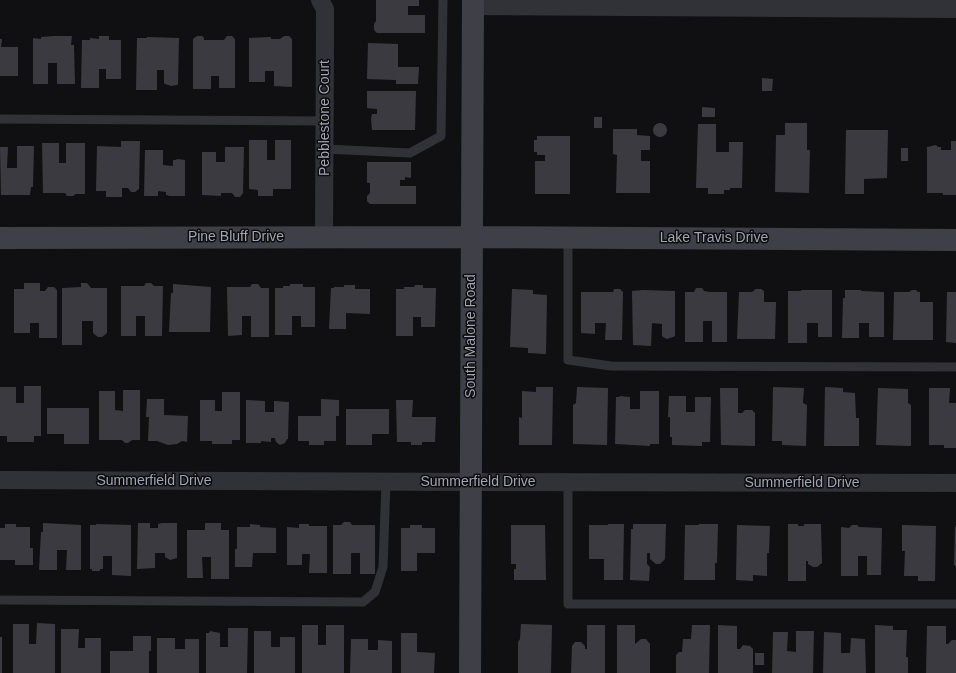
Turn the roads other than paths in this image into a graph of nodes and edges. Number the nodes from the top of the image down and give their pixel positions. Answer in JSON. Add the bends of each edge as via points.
{"nodes":[{"id":1,"x":320,"y":0,"type":"edge"},
{"id":2,"x":444,"y":0,"type":"edge"},
{"id":3,"x":473,"y":3,"type":"edge"},
{"id":4,"x":956,"y":9,"type":"edge"},
{"id":5,"x":0,"y":119,"type":"edge"},
{"id":6,"x":325,"y":121,"type":"junction"},
{"id":7,"x":325,"y":150,"type":"junction"},
{"id":8,"x":324,"y":237,"type":"junction"},
{"id":9,"x":471,"y":237,"type":"junction"},
{"id":10,"x":568,"y":237,"type":"junction"},
{"id":11,"x":0,"y":238,"type":"edge"},
{"id":12,"x":956,"y":240,"type":"edge"},
{"id":13,"x":956,"y":367,"type":"edge"},
{"id":14,"x":0,"y":480,"type":"edge"},
{"id":15,"x":386,"y":482,"type":"junction"},
{"id":16,"x":471,"y":482,"type":"junction"},
{"id":17,"x":568,"y":482,"type":"junction"},
{"id":18,"x":956,"y":483,"type":"edge"},
{"id":19,"x":0,"y":600,"type":"edge"},
{"id":20,"x":956,"y":604,"type":"edge"},
{"id":21,"x":470,"y":673,"type":"edge"}],
"edges":[{"from":1,"to":6,"type":"street","name":"Pebblestone Court","via":[[325,8]]},
{"from":2,"to":7,"type":"lane","via":[[441,136],[410,153]]},
{"from":3,"to":4,"type":"street"},
{"from":3,"to":9,"type":"street","name":"South Malone Road"},
{"from":5,"to":6,"type":"lane"},
{"from":6,"to":7,"type":"street","name":"Pebblestone Court"},
{"from":7,"to":8,"type":"street","name":"Pebblestone Court"},
{"from":8,"to":9,"type":"street","name":"Pine Bluff Drive"},
{"from":8,"to":11,"type":"street","name":"Pine Bluff Drive"},
{"from":9,"to":10,"type":"street","name":"Lake Travis Drive"},
{"from":9,"to":16,"type":"street","name":"South Malone Road"},
{"from":10,"to":12,"type":"street","name":"Lake Travis Drive"},
{"from":10,"to":13,"type":"lane","via":[[568,360],[611,366]]},
{"from":14,"to":15,"type":"street","name":"Summerfield Drive"},
{"from":15,"to":16,"type":"street","name":"Summerfield Drive"},
{"from":15,"to":19,"type":"lane","via":[[383,567],[375,592],[363,602]]},
{"from":16,"to":17,"type":"street","name":"Summerfield Drive"},
{"from":16,"to":21,"type":"street","name":"South Malone Road"},
{"from":17,"to":18,"type":"street","name":"Summerfield Drive"},
{"from":17,"to":20,"type":"lane","via":[[568,604]]}]}
